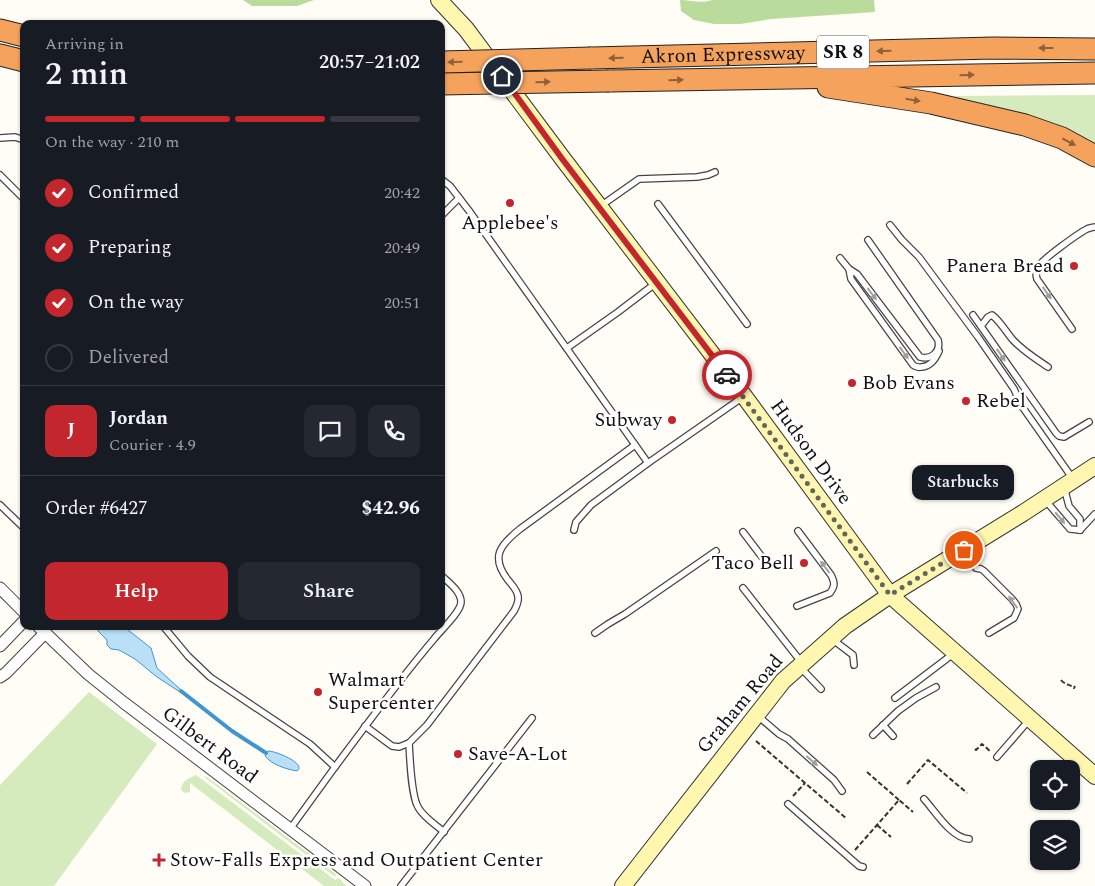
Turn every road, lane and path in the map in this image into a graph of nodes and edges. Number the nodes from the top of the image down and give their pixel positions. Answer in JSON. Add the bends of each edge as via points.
{"nodes":[{"id":1,"x":439,"y":0,"type":"edge"},
{"id":2,"x":0,"y":30,"type":"edge"},
{"id":3,"x":20,"y":35,"type":"edge"},
{"id":4,"x":1095,"y":49,"type":"edge"},
{"id":5,"x":0,"y":56,"type":"edge"},
{"id":6,"x":20,"y":60,"type":"edge"},
{"id":7,"x":445,"y":62,"type":"edge"},
{"id":8,"x":1095,"y":73,"type":"edge"},
{"id":9,"x":760,"y":78,"type":"junction"},
{"id":10,"x":445,"y":84,"type":"edge"},
{"id":11,"x":0,"y":138,"type":"edge"},
{"id":12,"x":20,"y":139,"type":"edge"},
{"id":13,"x":1095,"y":156,"type":"edge"},
{"id":14,"x":715,"y":172,"type":"dead end"},
{"id":15,"x":0,"y":175,"type":"edge"},
{"id":16,"x":445,"y":182,"type":"edge"},
{"id":17,"x":20,"y":195,"type":"edge"},
{"id":18,"x":460,"y":198,"type":"junction"},
{"id":19,"x":658,"y":204,"type":"dead end"},
{"id":20,"x":599,"y":207,"type":"junction"},
{"id":21,"x":445,"y":212,"type":"edge"},
{"id":22,"x":890,"y":225,"type":"dead end"},
{"id":23,"x":1095,"y":226,"type":"edge"},
{"id":24,"x":868,"y":240,"type":"dead end"},
{"id":25,"x":840,"y":258,"type":"dead end"},
{"id":26,"x":848,"y":269,"type":"junction"},
{"id":27,"x":656,"y":282,"type":"junction"},
{"id":28,"x":973,"y":315,"type":"dead end"},
{"id":29,"x":747,"y":324,"type":"dead end"},
{"id":30,"x":981,"y":326,"type":"junction"},
{"id":31,"x":1072,"y":329,"type":"dead end"},
{"id":32,"x":939,"y":345,"type":"junction"},
{"id":33,"x":568,"y":348,"type":"junction"},
{"id":34,"x":1048,"y":368,"type":"dead end"},
{"id":35,"x":744,"y":396,"type":"junction"},
{"id":36,"x":1089,"y":422,"type":"dead end"},
{"id":37,"x":635,"y":444,"type":"junction"},
{"id":38,"x":648,"y":463,"type":"junction"},
{"id":39,"x":1095,"y":466,"type":"edge"},
{"id":40,"x":1069,"y":483,"type":"junction"},
{"id":41,"x":1044,"y":499,"type":"junction"},
{"id":42,"x":0,"y":505,"type":"edge"},
{"id":43,"x":1095,"y":514,"type":"edge"},
{"id":44,"x":20,"y":524,"type":"edge"},
{"id":45,"x":574,"y":530,"type":"dead end"},
{"id":46,"x":1080,"y":530,"type":"junction"},
{"id":47,"x":798,"y":531,"type":"dead end"},
{"id":48,"x":743,"y":532,"type":"dead end"},
{"id":49,"x":716,"y":550,"type":"dead end"},
{"id":50,"x":762,"y":557,"type":"dead end"},
{"id":51,"x":976,"y":568,"type":"dead end"},
{"id":52,"x":445,"y":579,"type":"edge"},
{"id":53,"x":0,"y":588,"type":"edge"},
{"id":54,"x":743,"y":588,"type":"dead end"},
{"id":55,"x":890,"y":595,"type":"junction"},
{"id":56,"x":797,"y":606,"type":"dead end"},
{"id":57,"x":20,"y":608,"type":"edge"},
{"id":58,"x":20,"y":625,"type":"edge"},
{"id":59,"x":445,"y":626,"type":"edge"},
{"id":60,"x":38,"y":630,"type":"edge"},
{"id":61,"x":42,"y":630,"type":"edge"},
{"id":62,"x":167,"y":630,"type":"edge"},
{"id":63,"x":442,"y":630,"type":"edge"},
{"id":64,"x":595,"y":633,"type":"dead end"},
{"id":65,"x":989,"y":633,"type":"dead end"},
{"id":66,"x":830,"y":638,"type":"junction"},
{"id":67,"x":0,"y":646,"type":"edge"},
{"id":68,"x":956,"y":652,"type":"junction"},
{"id":69,"x":800,"y":665,"type":"junction"},
{"id":70,"x":854,"y":665,"type":"dead end"},
{"id":71,"x":0,"y":678,"type":"edge"},
{"id":72,"x":1061,"y":680,"type":"dead end"},
{"id":73,"x":1075,"y":686,"type":"dead end"},
{"id":74,"x":936,"y":687,"type":"dead end"},
{"id":75,"x":821,"y":689,"type":"dead end"},
{"id":76,"x":895,"y":698,"type":"dead end"},
{"id":77,"x":756,"y":714,"type":"junction"},
{"id":78,"x":532,"y":718,"type":"dead end"},
{"id":79,"x":1031,"y":719,"type":"junction"},
{"id":80,"x":883,"y":725,"type":"junction"},
{"id":81,"x":365,"y":726,"type":"junction"},
{"id":82,"x":873,"y":735,"type":"dead end"},
{"id":83,"x":893,"y":736,"type":"dead end"},
{"id":84,"x":756,"y":741,"type":"dead end"},
{"id":85,"x":409,"y":743,"type":"junction"},
{"id":86,"x":974,"y":749,"type":"dead end"},
{"id":87,"x":930,"y":757,"type":"dead end"},
{"id":88,"x":997,"y":757,"type":"joint"},
{"id":89,"x":928,"y":760,"type":"junction"},
{"id":90,"x":334,"y":767,"type":"junction"},
{"id":91,"x":867,"y":772,"type":"dead end"},
{"id":92,"x":1095,"y":776,"type":"edge"},
{"id":93,"x":805,"y":783,"type":"junction"},
{"id":94,"x":907,"y":784,"type":"dead end"},
{"id":95,"x":842,"y":791,"type":"dead end"},
{"id":96,"x":967,"y":793,"type":"dead end"},
{"id":97,"x":924,"y":799,"type":"dead end"},
{"id":98,"x":899,"y":800,"type":"junction"},
{"id":99,"x":789,"y":802,"type":"joint"},
{"id":100,"x":913,"y":812,"type":"dead end"},
{"id":101,"x":847,"y":819,"type":"dead end"},
{"id":102,"x":877,"y":825,"type":"junction"},
{"id":103,"x":290,"y":829,"type":"junction"},
{"id":104,"x":444,"y":832,"type":"junction"},
{"id":105,"x":891,"y":837,"type":"dead end"},
{"id":106,"x":969,"y":839,"type":"dead end"},
{"id":107,"x":852,"y":853,"type":"dead end"},
{"id":108,"x":863,"y":867,"type":"dead end"},
{"id":109,"x":366,"y":886,"type":"edge"},
{"id":110,"x":401,"y":886,"type":"edge"},
{"id":111,"x":623,"y":886,"type":"edge"}],
"edges":[{"from":1,"to":20,"type":"street","name":"Hudson Drive","via":[[470,34]]},
{"from":2,"to":3,"type":"highway"},
{"from":4,"to":7,"type":"highway","name":"Akron Expressway","number":"SR 8","one_way":true,"bridge":true,"via":[[993,48]]},
{"from":5,"to":6,"type":"highway"},
{"from":9,"to":8,"type":"highway","name":"Akron Expressway","number":"SR 8","one_way":true},
{"from":10,"to":9,"type":"highway","name":"Akron Expressway","number":"SR 8","one_way":true,"bridge":true},
{"from":9,"to":13,"type":"highway","one_way":true,"via":[[931,103],[988,115],[1062,138]]},
{"from":11,"to":12,"type":"lane"},
{"from":14,"to":20,"type":"lane","via":[[639,179]]},
{"from":15,"to":17,"type":"lane"},
{"from":16,"to":18,"type":"lane"},
{"from":18,"to":21,"type":"lane"},
{"from":18,"to":33,"type":"lane"},
{"from":19,"to":29,"type":"lane"},
{"from":20,"to":27,"type":"street","name":"Hudson Drive"},
{"from":22,"to":40,"type":"lane","via":[[919,257],[978,337],[1014,389]]},
{"from":23,"to":31,"type":"lane","one_way":true,"via":[[1075,237],[1036,269],[1037,279]]},
{"from":24,"to":32,"type":"lane"},
{"from":25,"to":26,"type":"lane"},
{"from":26,"to":32,"type":"lane","one_way":true,"via":[[857,274],[920,357],[930,358]]},
{"from":26,"to":32,"type":"lane","one_way":true,"via":[[851,278],[913,365],[921,368],[930,364],[940,350]]},
{"from":27,"to":33,"type":"lane"},
{"from":27,"to":35,"type":"street","name":"Hudson Drive"},
{"from":28,"to":30,"type":"lane"},
{"from":30,"to":34,"type":"lane","via":[[992,315],[1013,340]]},
{"from":30,"to":36,"type":"lane","one_way":true,"via":[[1056,433],[1064,436]]},
{"from":33,"to":37,"type":"lane"},
{"from":35,"to":38,"type":"lane"},
{"from":35,"to":55,"type":"street","name":"Hudson Drive"},
{"from":37,"to":38,"type":"lane"},
{"from":37,"to":85,"type":"lane","via":[[520,529],[501,547],[498,561],[519,596],[514,612],[427,725]]},
{"from":38,"to":45,"type":"lane","via":[[591,505],[576,522]]},
{"from":39,"to":40,"type":"street","name":"Graham Road"},
{"from":40,"to":41,"type":"street","name":"Graham Road"},
{"from":40,"to":46,"type":"lane","via":[[1069,506],[1080,519]]},
{"from":41,"to":46,"type":"lane","one_way":true,"via":[[1070,529]]},
{"from":41,"to":55,"type":"street","name":"Graham Road"},
{"from":42,"to":44,"type":"lane"},
{"from":43,"to":46,"type":"lane"},
{"from":56,"to":47,"type":"lane","one_way":true,"via":[[830,593],[835,583]]},
{"from":48,"to":50,"type":"lane"},
{"from":49,"to":64,"type":"lane"},
{"from":65,"to":51,"type":"lane","one_way":true,"via":[[1014,618],[1018,609],[984,571]]},
{"from":52,"to":59,"type":"lane","via":[[460,596],[461,604]]},
{"from":53,"to":57,"type":"street"},
{"from":54,"to":69,"type":"lane"},
{"from":55,"to":66,"type":"street","name":"Graham Road"},
{"from":55,"to":68,"type":"street","name":"Hudson Drive"},
{"from":58,"to":67,"type":"street"},
{"from":60,"to":71,"type":"street"},
{"from":61,"to":103,"type":"street","name":"Gilbert Road","via":[[111,693]]},
{"from":62,"to":90,"type":"lane","via":[[210,677],[310,744]]},
{"from":63,"to":81,"type":"lane"},
{"from":66,"to":69,"type":"street","name":"Graham Road"},
{"from":66,"to":70,"type":"lane","via":[[853,655]]},
{"from":68,"to":76,"type":"lane"},
{"from":68,"to":79,"type":"street","name":"Hudson Drive"},
{"from":69,"to":75,"type":"lane"},
{"from":69,"to":77,"type":"street","name":"Graham Road"},
{"from":72,"to":73,"type":"path","via":[[1066,685]]},
{"from":74,"to":80,"type":"lane","via":[[916,698]]},
{"from":77,"to":95,"type":"lane","one_way":true,"via":[[834,780]]},
{"from":77,"to":111,"type":"street","name":"Graham Road"},
{"from":78,"to":104,"type":"lane"},
{"from":79,"to":88,"type":"lane"},
{"from":79,"to":92,"type":"street","name":"Hudson Drive"},
{"from":80,"to":82,"type":"lane"},
{"from":80,"to":83,"type":"lane"},
{"from":81,"to":85,"type":"lane","via":[[392,746]]},
{"from":81,"to":90,"type":"lane"},
{"from":84,"to":93,"type":"path"},
{"from":85,"to":104,"type":"lane","via":[[418,808]]},
{"from":86,"to":88,"type":"path","via":[[982,744]]},
{"from":87,"to":89,"type":"path"},
{"from":89,"to":94,"type":"path"},
{"from":89,"to":96,"type":"path"},
{"from":90,"to":103,"type":"lane"},
{"from":91,"to":98,"type":"path"},
{"from":93,"to":99,"type":"path"},
{"from":93,"to":101,"type":"path"},
{"from":97,"to":106,"type":"lane","via":[[957,835]]},
{"from":98,"to":100,"type":"path"},
{"from":98,"to":102,"type":"path"},
{"from":99,"to":108,"type":"lane"},
{"from":102,"to":105,"type":"path"},
{"from":102,"to":107,"type":"path"},
{"from":103,"to":109,"type":"street","name":"Gilbert Road"},
{"from":104,"to":110,"type":"lane"}]}
